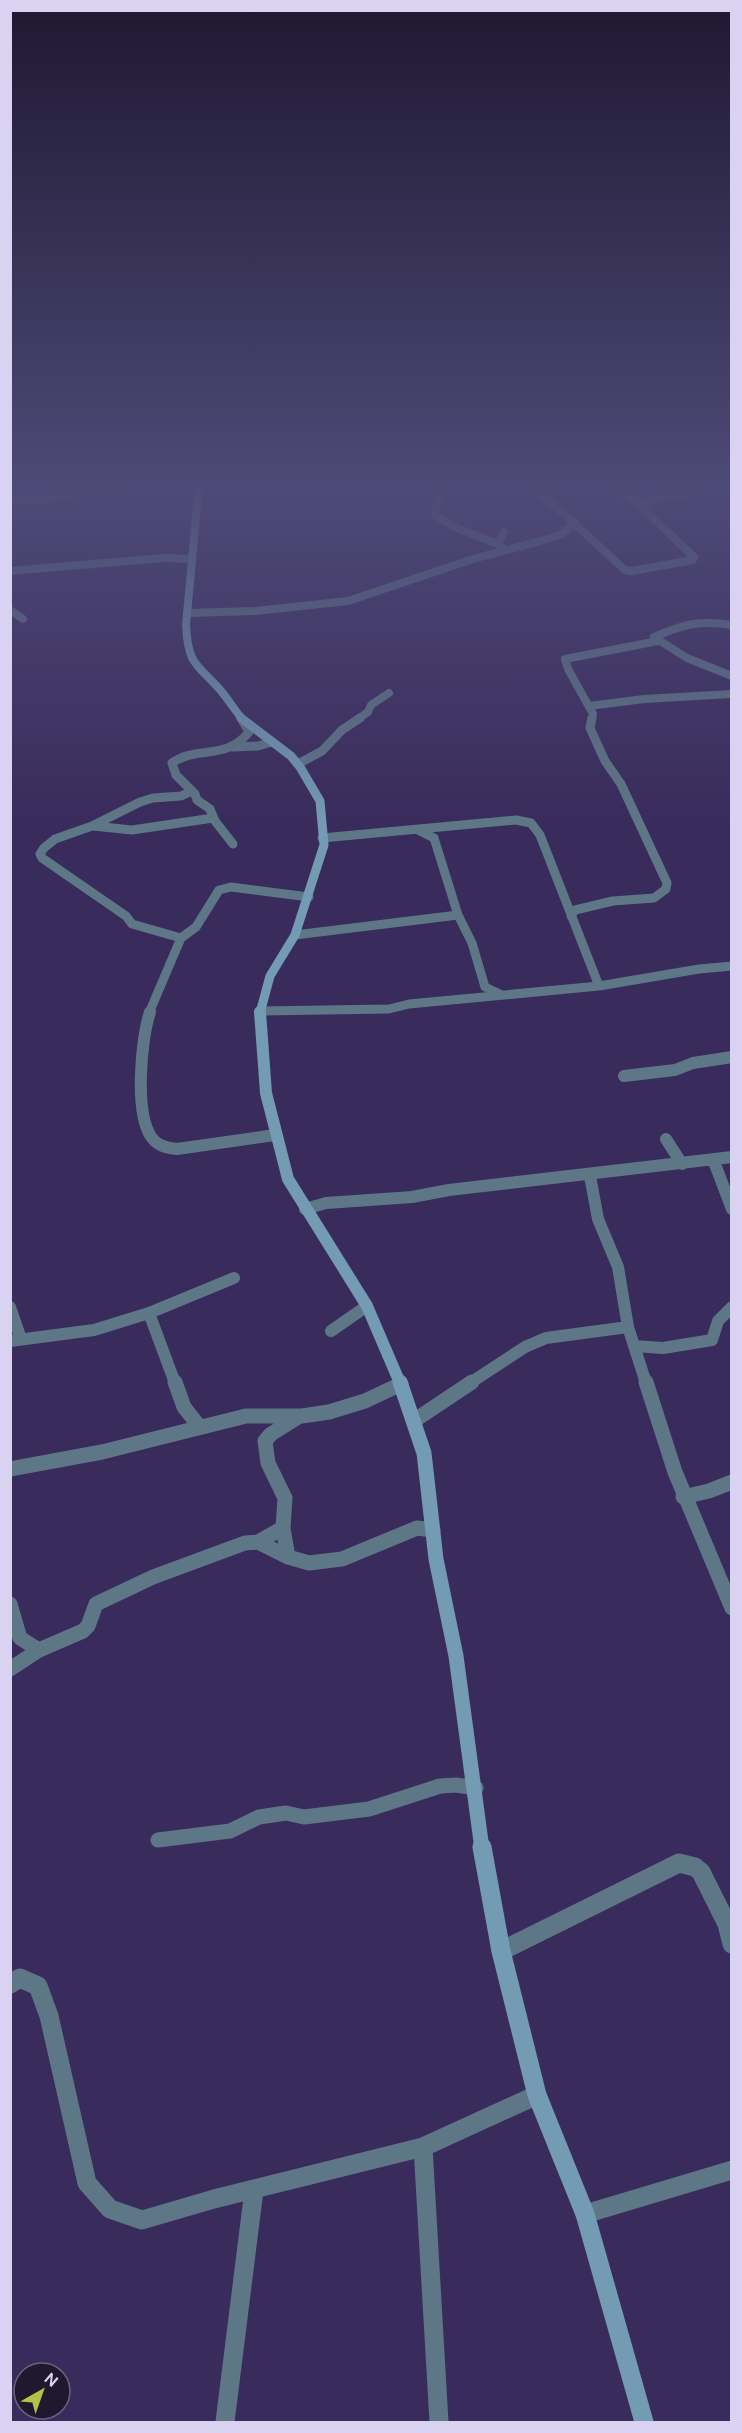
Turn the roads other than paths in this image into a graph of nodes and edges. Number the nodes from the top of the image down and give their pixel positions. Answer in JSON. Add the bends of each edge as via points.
{"nodes":[{"id":1,"x":190,"y":598,"type":"edge"},
{"id":2,"x":358,"y":598,"type":"edge"},
{"id":3,"x":10,"y":610,"type":"edge"},
{"id":4,"x":188,"y":613,"type":"junction"},
{"id":5,"x":23,"y":619,"type":"dead end"},
{"id":6,"x":732,"y":625,"type":"edge"},
{"id":7,"x":658,"y":641,"type":"junction"},
{"id":8,"x":732,"y":676,"type":"edge"},
{"id":9,"x":388,"y":693,"type":"dead end"},
{"id":10,"x":732,"y":694,"type":"edge"},
{"id":11,"x":589,"y":706,"type":"junction"},
{"id":12,"x":240,"y":716,"type":"junction"},
{"id":13,"x":272,"y":742,"type":"junction"},
{"id":14,"x":232,"y":747,"type":"junction"},
{"id":15,"x":298,"y":764,"type":"junction"},
{"id":16,"x":192,"y":791,"type":"junction"},
{"id":17,"x":213,"y":818,"type":"junction"},
{"id":18,"x":93,"y":826,"type":"junction"},
{"id":19,"x":440,"y":827,"type":"junction"},
{"id":20,"x":414,"y":830,"type":"junction"},
{"id":21,"x":433,"y":836,"type":"junction"},
{"id":22,"x":322,"y":838,"type":"junction"},
{"id":23,"x":233,"y":844,"type":"dead end"},
{"id":24,"x":29,"y":854,"type":"dead end"},
{"id":25,"x":42,"y":858,"type":"junction"},
{"id":26,"x":309,"y":897,"type":"junction"},
{"id":27,"x":459,"y":915,"type":"junction"},
{"id":28,"x":571,"y":916,"type":"junction"},
{"id":29,"x":295,"y":935,"type":"junction"},
{"id":30,"x":181,"y":938,"type":"junction"},
{"id":31,"x":732,"y":966,"type":"edge"},
{"id":32,"x":594,"y":973,"type":"junction"},
{"id":33,"x":599,"y":986,"type":"junction"},
{"id":34,"x":578,"y":988,"type":"junction"},
{"id":35,"x":505,"y":996,"type":"junction"},
{"id":36,"x":260,"y":1017,"type":"junction"},
{"id":37,"x":732,"y":1057,"type":"edge"},
{"id":38,"x":624,"y":1076,"type":"dead end"},
{"id":39,"x":275,"y":1135,"type":"junction"},
{"id":40,"x":666,"y":1139,"type":"dead end"},
{"id":41,"x":732,"y":1157,"type":"edge"},
{"id":42,"x":713,"y":1159,"type":"junction"},
{"id":43,"x":682,"y":1164,"type":"junction"},
{"id":44,"x":590,"y":1176,"type":"junction"},
{"id":45,"x":305,"y":1209,"type":"junction"},
{"id":46,"x":732,"y":1209,"type":"edge"},
{"id":47,"x":234,"y":1278,"type":"dead end"},
{"id":48,"x":367,"y":1306,"type":"junction"},
{"id":49,"x":10,"y":1307,"type":"edge"},
{"id":50,"x":732,"y":1307,"type":"edge"},
{"id":51,"x":149,"y":1312,"type":"junction"},
{"id":52,"x":628,"y":1327,"type":"junction"},
{"id":53,"x":331,"y":1331,"type":"dead end"},
{"id":54,"x":16,"y":1340,"type":"edge"},
{"id":55,"x":634,"y":1346,"type":"junction"},
{"id":56,"x":401,"y":1384,"type":"junction"},
{"id":57,"x":300,"y":1416,"type":"junction"},
{"id":58,"x":415,"y":1420,"type":"junction"},
{"id":59,"x":198,"y":1425,"type":"junction"},
{"id":60,"x":10,"y":1469,"type":"edge"},
{"id":61,"x":732,"y":1482,"type":"edge"},
{"id":62,"x":683,"y":1497,"type":"junction"},
{"id":63,"x":283,"y":1528,"type":"junction"},
{"id":64,"x":433,"y":1530,"type":"junction"},
{"id":65,"x":258,"y":1542,"type":"junction"},
{"id":66,"x":288,"y":1557,"type":"junction"},
{"id":67,"x":10,"y":1604,"type":"edge"},
{"id":68,"x":732,"y":1608,"type":"edge"},
{"id":69,"x":39,"y":1650,"type":"junction"},
{"id":70,"x":10,"y":1669,"type":"edge"},
{"id":71,"x":476,"y":1788,"type":"junction"},
{"id":72,"x":158,"y":1840,"type":"dead end"},
{"id":73,"x":729,"y":1925,"type":"edge"},
{"id":74,"x":732,"y":1944,"type":"edge"},
{"id":75,"x":501,"y":1951,"type":"junction"},
{"id":76,"x":10,"y":1984,"type":"edge"},
{"id":77,"x":537,"y":2095,"type":"junction"},
{"id":78,"x":423,"y":2147,"type":"junction"},
{"id":79,"x":732,"y":2170,"type":"edge"},
{"id":80,"x":254,"y":2190,"type":"junction"},
{"id":81,"x":585,"y":2214,"type":"junction"},
{"id":82,"x":225,"y":2422,"type":"edge"},
{"id":83,"x":439,"y":2422,"type":"edge"},
{"id":84,"x":644,"y":2422,"type":"edge"}],
"edges":[{"from":1,"to":4,"type":"street"},
{"from":2,"to":4,"type":"street","via":[[255,610]]},
{"from":3,"to":5,"type":"street"},
{"from":4,"to":12,"type":"street","via":[[186,636],[192,661]]},
{"from":6,"to":7,"type":"street","via":[[706,621],[692,626],[684,624],[654,636]]},
{"from":7,"to":8,"type":"street"},
{"from":7,"to":11,"type":"street","via":[[565,658]]},
{"from":9,"to":15,"type":"street","via":[[322,751]]},
{"from":10,"to":11,"type":"street"},
{"from":11,"to":28,"type":"street","via":[[590,729],[632,805],[667,887],[654,898],[591,906],[575,910]]},
{"from":12,"to":13,"type":"street"},
{"from":12,"to":14,"type":"street","via":[[248,734]]},
{"from":13,"to":14,"type":"street"},
{"from":13,"to":15,"type":"street"},
{"from":14,"to":16,"type":"street","via":[[174,760],[176,775]]},
{"from":15,"to":22,"type":"street","via":[[320,801]]},
{"from":16,"to":17,"type":"street","via":[[197,801],[210,809]]},
{"from":16,"to":18,"type":"street","via":[[179,797],[144,800]]},
{"from":17,"to":18,"type":"street","via":[[132,830]]},
{"from":17,"to":23,"type":"street"},
{"from":18,"to":25,"type":"street","via":[[50,842],[41,850]]},
{"from":19,"to":20,"type":"street"},
{"from":19,"to":21,"type":"street"},
{"from":19,"to":28,"type":"street","via":[[516,820],[534,825]]},
{"from":20,"to":21,"type":"street"},
{"from":20,"to":22,"type":"street"},
{"from":21,"to":27,"type":"street"},
{"from":22,"to":26,"type":"street","via":[[324,845]]},
{"from":24,"to":25,"type":"street"},
{"from":25,"to":30,"type":"street","via":[[132,924]]},
{"from":26,"to":29,"type":"street"},
{"from":26,"to":30,"type":"street","via":[[224,888],[214,896],[195,927]]},
{"from":27,"to":29,"type":"street"},
{"from":27,"to":35,"type":"street","via":[[485,987]]},
{"from":28,"to":32,"type":"street"},
{"from":29,"to":36,"type":"street","via":[[270,976]]},
{"from":30,"to":39,"type":"street","via":[[148,1017],[143,1098],[150,1135],[166,1148],[177,1149]]},
{"from":31,"to":33,"type":"street"},
{"from":32,"to":33,"type":"street"},
{"from":32,"to":34,"type":"street"},
{"from":33,"to":34,"type":"street"},
{"from":34,"to":35,"type":"street"},
{"from":35,"to":36,"type":"street","via":[[389,1009],[282,1011]]},
{"from":36,"to":39,"type":"street","via":[[266,1094]]},
{"from":37,"to":38,"type":"street"},
{"from":39,"to":45,"type":"street","via":[[288,1179]]},
{"from":40,"to":43,"type":"street"},
{"from":41,"to":42,"type":"street"},
{"from":42,"to":43,"type":"street"},
{"from":42,"to":46,"type":"street"},
{"from":43,"to":44,"type":"street"},
{"from":44,"to":45,"type":"street","via":[[326,1203]]},
{"from":44,"to":52,"type":"street","via":[[598,1219],[618,1267]]},
{"from":45,"to":48,"type":"street"},
{"from":47,"to":51,"type":"street"},
{"from":48,"to":53,"type":"street"},
{"from":48,"to":56,"type":"street"},
{"from":49,"to":54,"type":"street"},
{"from":50,"to":55,"type":"street","via":[[718,1321],[712,1340],[663,1348]]},
{"from":51,"to":54,"type":"street","via":[[94,1330]]},
{"from":51,"to":59,"type":"street","via":[[184,1407]]},
{"from":52,"to":55,"type":"street"},
{"from":52,"to":58,"type":"street","via":[[564,1334],[525,1347]]},
{"from":55,"to":62,"type":"street"},
{"from":56,"to":57,"type":"street","via":[[345,1410]]},
{"from":56,"to":58,"type":"street"},
{"from":57,"to":59,"type":"street","via":[[251,1414]]},
{"from":57,"to":63,"type":"street","via":[[265,1441],[268,1462],[285,1498]]},
{"from":58,"to":64,"type":"street","via":[[428,1473]]},
{"from":59,"to":60,"type":"street","via":[[133,1445]]},
{"from":61,"to":62,"type":"street"},
{"from":62,"to":68,"type":"street"},
{"from":63,"to":65,"type":"street"},
{"from":63,"to":66,"type":"street"},
{"from":64,"to":66,"type":"street","via":[[410,1530],[342,1559],[309,1563]]},
{"from":64,"to":71,"type":"street"},
{"from":65,"to":66,"type":"street"},
{"from":65,"to":69,"type":"street","via":[[163,1574],[106,1599],[96,1605],[83,1631]]},
{"from":67,"to":69,"type":"street","via":[[19,1638],[27,1647]]},
{"from":69,"to":70,"type":"street"},
{"from":71,"to":72,"type":"street","via":[[440,1786],[369,1809],[304,1817],[286,1813],[259,1816],[231,1831]]},
{"from":71,"to":75,"type":"street","via":[[485,1870]]},
{"from":73,"to":74,"type":"street"},
{"from":73,"to":75,"type":"street","via":[[701,1872],[679,1863]]},
{"from":75,"to":77,"type":"street"},
{"from":76,"to":80,"type":"street","via":[[20,1978],[38,1986],[49,2016],[87,2183],[110,2209],[142,2220]]},
{"from":77,"to":78,"type":"street"},
{"from":77,"to":81,"type":"street"},
{"from":78,"to":80,"type":"street"},
{"from":78,"to":83,"type":"street"},
{"from":79,"to":81,"type":"street"},
{"from":80,"to":82,"type":"street"},
{"from":81,"to":84,"type":"street"}]}
